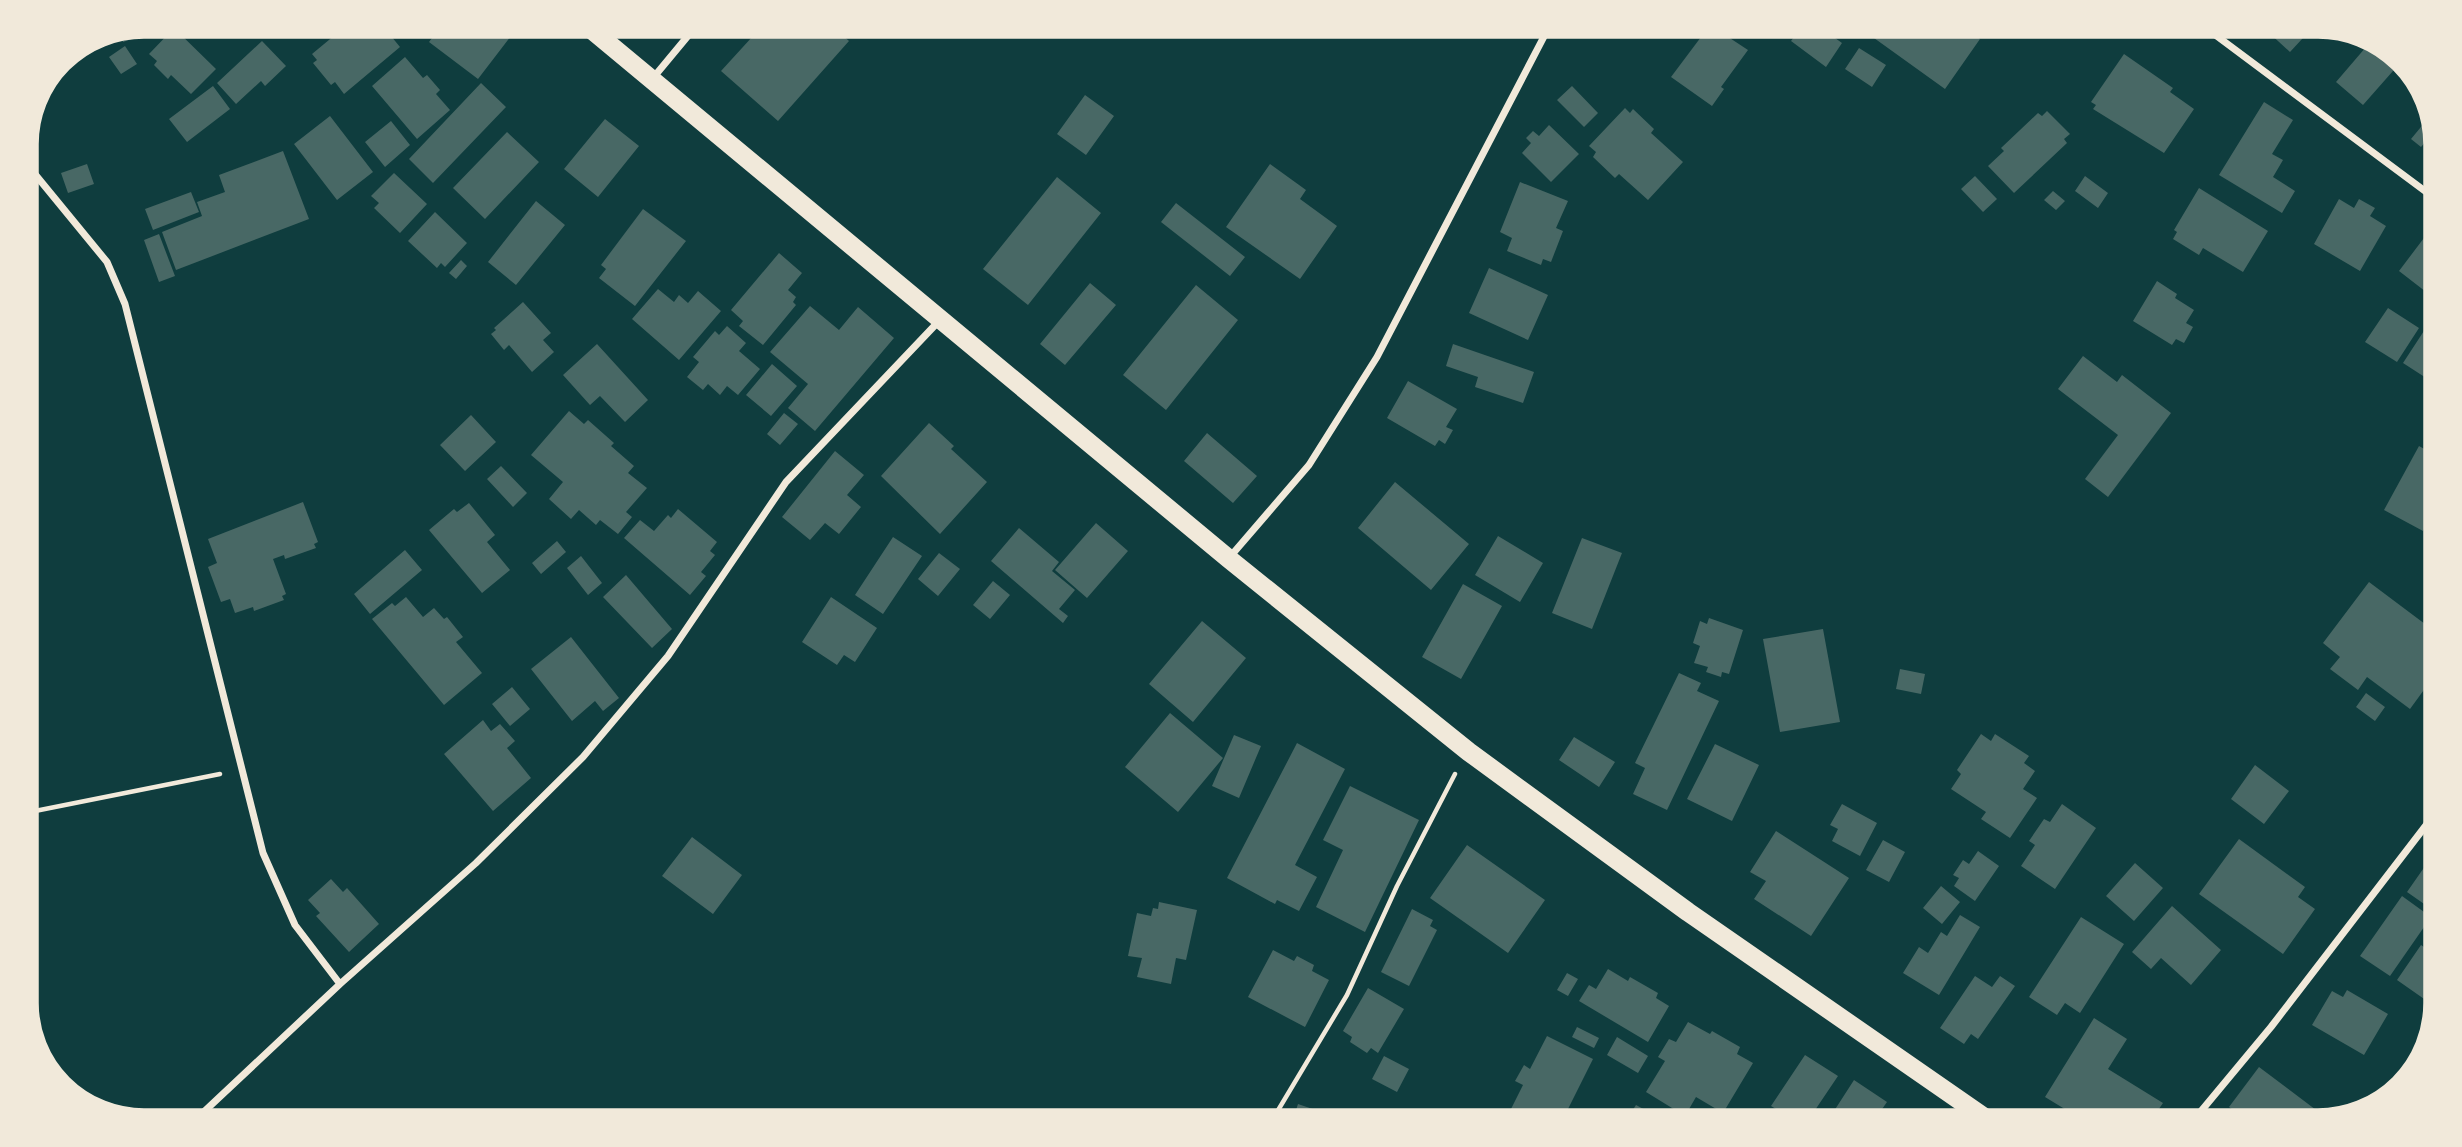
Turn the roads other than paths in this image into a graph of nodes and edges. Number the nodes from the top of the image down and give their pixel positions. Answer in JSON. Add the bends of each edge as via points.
{"nodes":[{"id":1,"x":602,"y":37,"type":"edge"},
{"id":2,"x":686,"y":37,"type":"edge"},
{"id":3,"x":1543,"y":37,"type":"edge"},
{"id":4,"x":2219,"y":37,"type":"edge"},
{"id":5,"x":652,"y":79,"type":"junction"},
{"id":6,"x":37,"y":177,"type":"edge"},
{"id":7,"x":2425,"y":191,"type":"edge"},
{"id":8,"x":942,"y":318,"type":"junction"},
{"id":9,"x":1229,"y":559,"type":"junction"},
{"id":10,"x":2425,"y":827,"type":"edge"},
{"id":11,"x":340,"y":984,"type":"junction"},
{"id":12,"x":206,"y":1110,"type":"edge"},
{"id":13,"x":1974,"y":1110,"type":"edge"},
{"id":14,"x":2202,"y":1110,"type":"edge"}],
"edges":[{"from":1,"to":5,"type":"highway"},
{"from":2,"to":5,"type":"street"},
{"from":3,"to":9,"type":"street","via":[[1377,357],[1309,465]]},
{"from":4,"to":7,"type":"street"},
{"from":5,"to":8,"type":"highway"},
{"from":6,"to":11,"type":"street","via":[[107,262],[125,304],[263,853],[295,925]]},
{"from":8,"to":9,"type":"highway"},
{"from":8,"to":11,"type":"street","via":[[786,482],[668,656],[583,757],[476,863]]},
{"from":9,"to":13,"type":"highway","via":[[1469,752],[1688,912]]},
{"from":10,"to":14,"type":"street"},
{"from":11,"to":12,"type":"street"}]}
